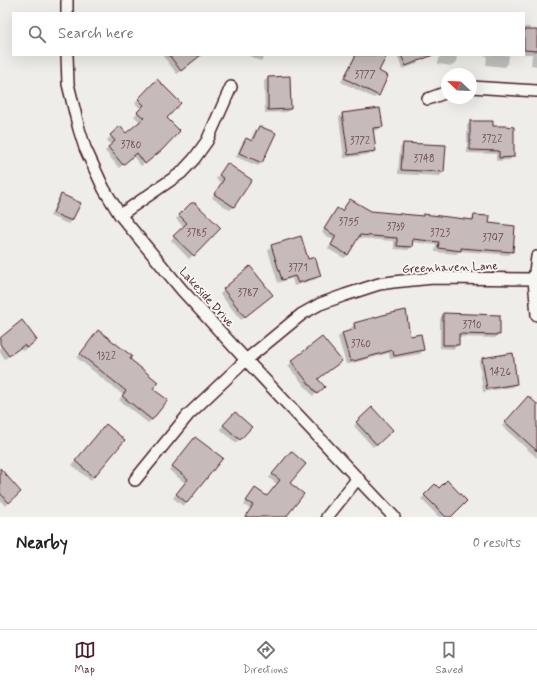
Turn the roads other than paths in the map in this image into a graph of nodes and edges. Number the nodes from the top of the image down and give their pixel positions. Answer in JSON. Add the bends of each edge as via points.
{"nodes":[{"id":1,"x":66,"y":0,"type":"edge"},
{"id":2,"x":67,"y":12,"type":"edge"},
{"id":3,"x":67,"y":56,"type":"edge"},
{"id":4,"x":231,"y":87,"type":"dead end"},
{"id":5,"x":477,"y":87,"type":"edge"},
{"id":6,"x":537,"y":91,"type":"edge"},
{"id":7,"x":441,"y":94,"type":"edge"},
{"id":8,"x":428,"y":99,"type":"dead end"},
{"id":9,"x":120,"y":215,"type":"junction"},
{"id":10,"x":537,"y":257,"type":"edge"},
{"id":11,"x":534,"y":279,"type":"junction"},
{"id":12,"x":537,"y":315,"type":"edge"},
{"id":13,"x":246,"y":360,"type":"junction"},
{"id":14,"x":358,"y":478,"type":"junction"},
{"id":15,"x":135,"y":480,"type":"dead end"},
{"id":16,"x":327,"y":517,"type":"edge"},
{"id":17,"x":394,"y":517,"type":"edge"}],
"edges":[{"from":1,"to":2,"type":"street"},
{"from":3,"to":9,"type":"street","name":"Lakeside Drive","via":[[68,84],[85,148],[104,189]]},
{"from":4,"to":9,"type":"street","via":[[207,140],[194,159],[181,173]]},
{"from":5,"to":6,"type":"street"},
{"from":7,"to":8,"type":"street"},
{"from":9,"to":13,"type":"street","name":"Lakeside Drive","via":[[182,290]]},
{"from":10,"to":11,"type":"street"},
{"from":11,"to":12,"type":"street"},
{"from":11,"to":13,"type":"street","name":"Greenhaven Lane","via":[[433,278],[380,284],[320,304],[302,314]]},
{"from":13,"to":14,"type":"street","name":"Lakeside Drive"},
{"from":13,"to":15,"type":"street","name":"Greenhaven Lane","via":[[188,415]]},
{"from":14,"to":16,"type":"street"},
{"from":14,"to":17,"type":"street","name":"Lakeside Drive"}]}
